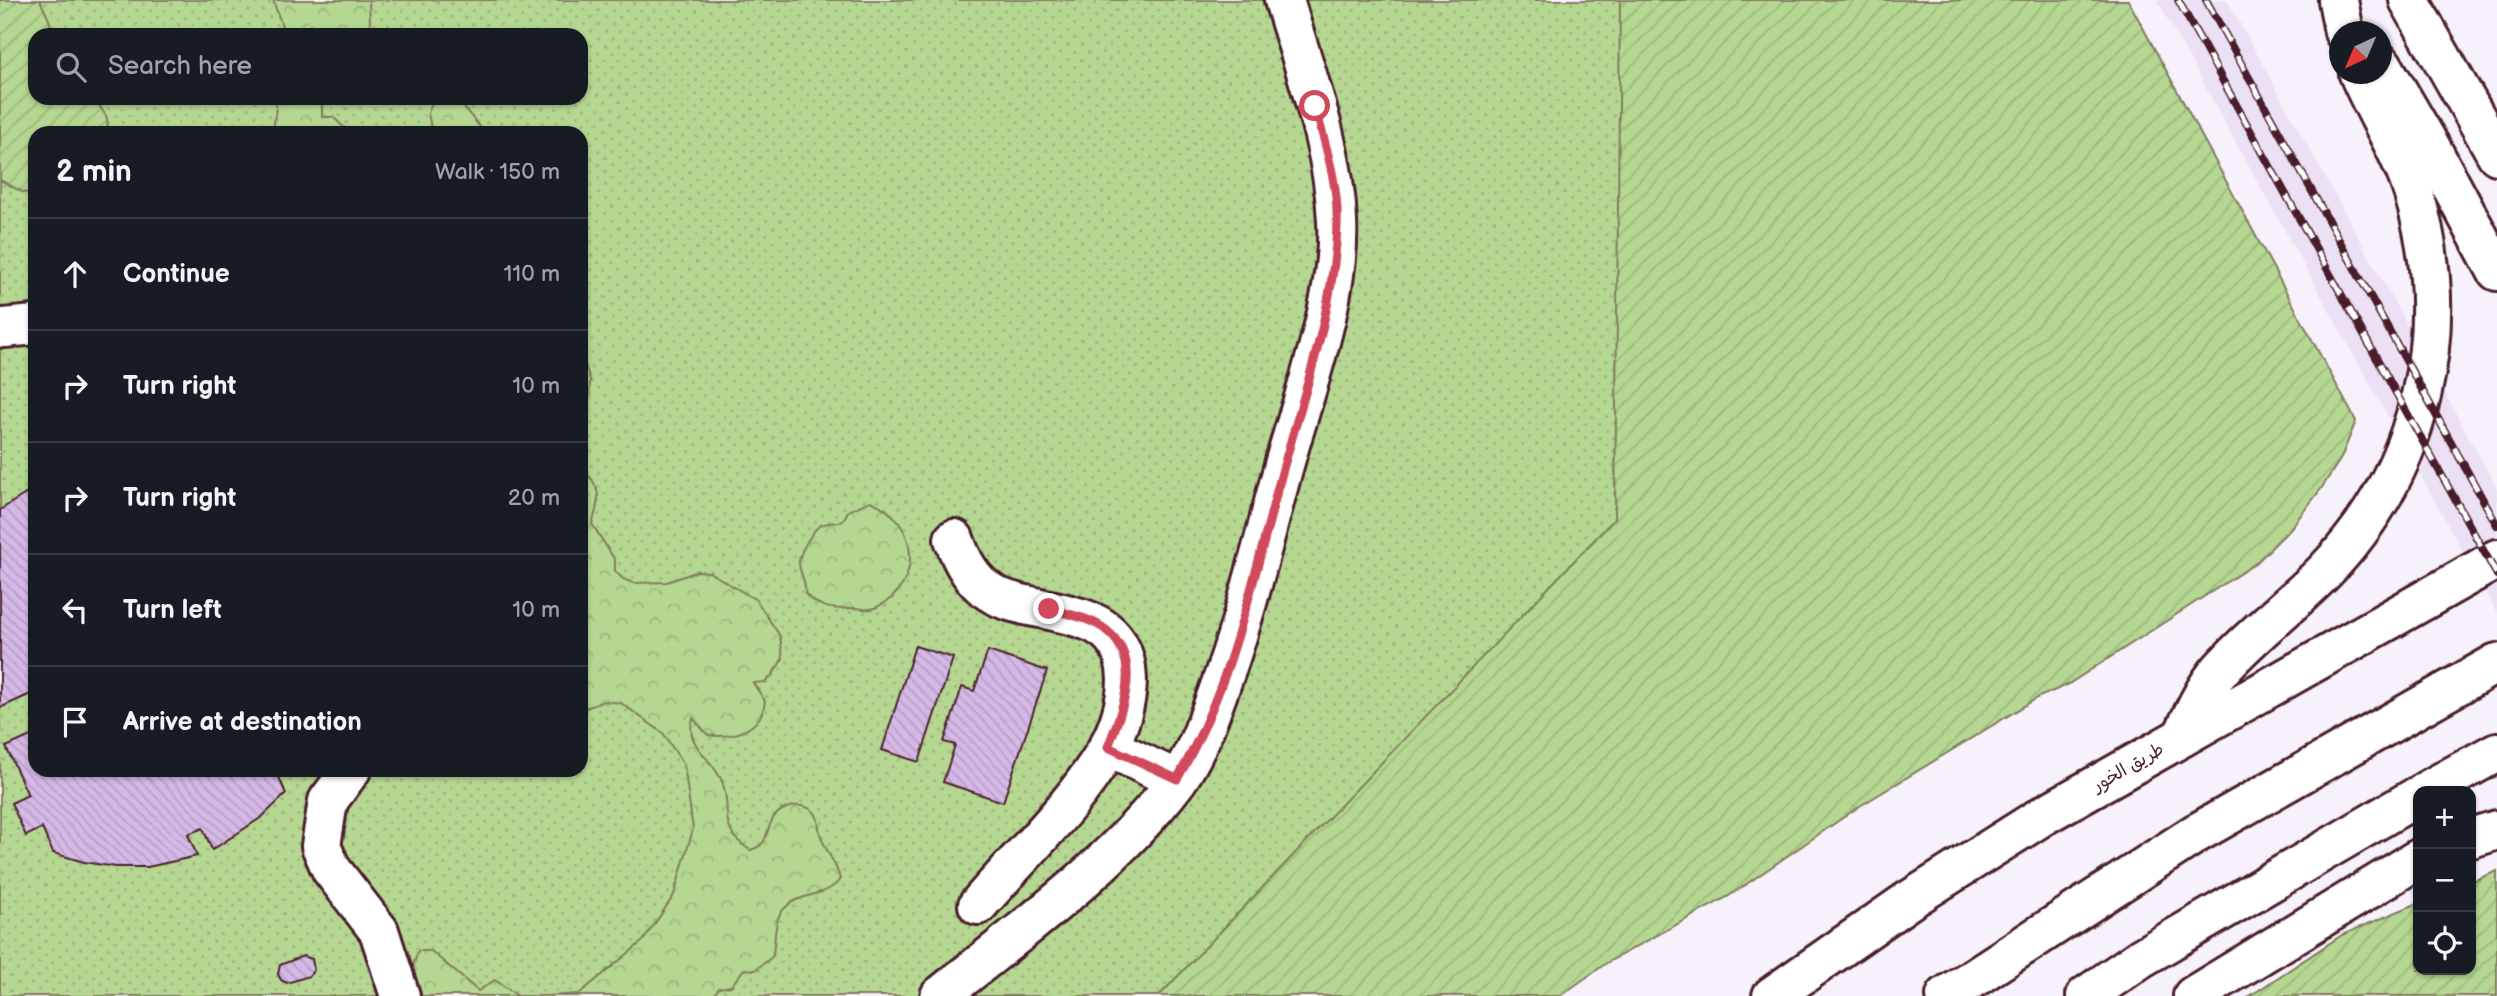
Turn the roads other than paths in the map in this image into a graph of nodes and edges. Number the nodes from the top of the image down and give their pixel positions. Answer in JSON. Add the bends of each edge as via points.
{"nodes":[{"id":1,"x":1284,"y":0,"type":"edge"},
{"id":2,"x":2338,"y":0,"type":"edge"},
{"id":3,"x":2344,"y":0,"type":"edge"},
{"id":4,"x":2409,"y":0,"type":"edge"},
{"id":5,"x":2342,"y":21,"type":"edge"},
{"id":6,"x":2356,"y":21,"type":"edge"},
{"id":7,"x":2392,"y":81,"type":"edge"},
{"id":8,"x":2364,"y":84,"type":"edge"},
{"id":9,"x":2497,"y":155,"type":"edge"},
{"id":10,"x":2497,"y":271,"type":"edge"},
{"id":11,"x":954,"y":539,"type":"dead end"},
{"id":12,"x":2497,"y":559,"type":"edge"},
{"id":13,"x":2497,"y":663,"type":"edge"},
{"id":14,"x":2182,"y":737,"type":"junction"},
{"id":15,"x":1108,"y":747,"type":"junction"},
{"id":16,"x":2497,"y":752,"type":"edge"},
{"id":17,"x":346,"y":777,"type":"edge"},
{"id":18,"x":1177,"y":779,"type":"junction"},
{"id":19,"x":2435,"y":786,"type":"edge"},
{"id":20,"x":2413,"y":799,"type":"edge"},
{"id":21,"x":2497,"y":830,"type":"edge"},
{"id":22,"x":2476,"y":836,"type":"edge"},
{"id":23,"x":2413,"y":862,"type":"edge"},
{"id":24,"x":978,"y":905,"type":"dead end"},
{"id":25,"x":400,"y":996,"type":"edge"},
{"id":26,"x":940,"y":996,"type":"edge"},
{"id":27,"x":1772,"y":996,"type":"edge"},
{"id":28,"x":1946,"y":996,"type":"edge"},
{"id":29,"x":2086,"y":996,"type":"edge"},
{"id":30,"x":2193,"y":996,"type":"edge"}],
"edges":[{"from":1,"to":18,"type":"main road","via":[[1332,172],[1338,223],[1334,267],[1323,326],[1231,658],[1200,741]]},
{"from":2,"to":5,"type":"main road"},
{"from":3,"to":6,"type":"main road"},
{"from":4,"to":9,"type":"main road"},
{"from":7,"to":10,"type":"main road"},
{"from":8,"to":14,"type":"main road","via":[[2401,162],[2426,240],[2431,330],[2426,379],[2414,426],[2399,467],[2363,527],[2307,589],[2220,670]]},
{"from":11,"to":15,"type":"main road","via":[[963,565],[980,586],[1005,601],[1090,621],[1122,648],[1127,668],[1125,703]]},
{"from":12,"to":14,"type":"main road","name":"طريق الخور"},
{"from":13,"to":28,"type":"main road","via":[[2195,834]]},
{"from":14,"to":27,"type":"main road","name":"طريق الخور","via":[[1976,858]]},
{"from":15,"to":18,"type":"main road"},
{"from":15,"to":24,"type":"main road","via":[[1077,791]]},
{"from":16,"to":19,"type":"main road"},
{"from":17,"to":25,"type":"main road","via":[[328,801],[321,846],[331,869],[379,931]]},
{"from":18,"to":26,"type":"main road","via":[[1136,828],[1069,891]]},
{"from":20,"to":29,"type":"main road","via":[[2141,958]]},
{"from":21,"to":22,"type":"main road"},
{"from":23,"to":30,"type":"main road"}]}
